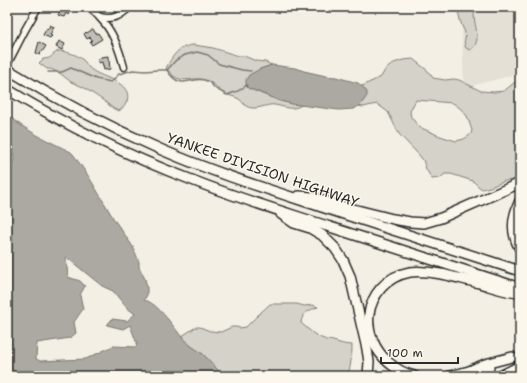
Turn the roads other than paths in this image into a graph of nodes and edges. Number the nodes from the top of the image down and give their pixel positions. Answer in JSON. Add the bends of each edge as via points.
{"nodes":[{"id":1,"x":38,"y":7,"type":"edge"},
{"id":2,"x":88,"y":7,"type":"edge"},
{"id":3,"x":130,"y":7,"type":"edge"},
{"id":4,"x":100,"y":17,"type":"junction"},
{"id":5,"x":7,"y":65,"type":"edge"},
{"id":6,"x":124,"y":67,"type":"dead end"},
{"id":7,"x":7,"y":69,"type":"edge"},
{"id":8,"x":10,"y":91,"type":"edge"},
{"id":9,"x":520,"y":183,"type":"edge"},
{"id":10,"x":284,"y":194,"type":"junction"},
{"id":11,"x":520,"y":201,"type":"edge"},
{"id":12,"x":270,"y":207,"type":"junction"},
{"id":13,"x":520,"y":249,"type":"edge"},
{"id":14,"x":520,"y":271,"type":"edge"},
{"id":15,"x":520,"y":288,"type":"edge"},
{"id":16,"x":520,"y":293,"type":"edge"},
{"id":17,"x":516,"y":355,"type":"edge"},
{"id":18,"x":520,"y":366,"type":"edge"},
{"id":19,"x":368,"y":376,"type":"edge"},
{"id":20,"x":414,"y":376,"type":"edge"},
{"id":21,"x":450,"y":376,"type":"edge"},
{"id":22,"x":474,"y":376,"type":"edge"},
{"id":23,"x":500,"y":376,"type":"edge"}],
"edges":[{"from":1,"to":5,"type":"street"},
{"from":2,"to":4,"type":"street"},
{"from":3,"to":4,"type":"street","via":[[118,16],[106,19]]},
{"from":4,"to":6,"type":"street","via":[[118,46]]},
{"from":7,"to":10,"type":"highway","name":"YANKEE DIVISION HIGHWAY","via":[[80,111],[147,143],[216,171]]},
{"from":8,"to":12,"type":"highway","via":[[72,126],[157,166],[209,187]]},
{"from":9,"to":10,"type":"highway","via":[[424,223],[393,219],[312,197]]},
{"from":10,"to":14,"type":"highway","name":"YANKEE DIVISION HIGHWAY"},
{"from":11,"to":13,"type":"highway","via":[[513,223]]},
{"from":12,"to":15,"type":"highway"},
{"from":12,"to":19,"type":"highway","via":[[294,223],[318,232],[341,256],[350,276],[366,344]]},
{"from":16,"to":20,"type":"highway","via":[[424,271],[403,274],[387,282],[377,293],[370,309],[371,336],[387,362]]},
{"from":17,"to":21,"type":"highway"},
{"from":17,"to":22,"type":"highway"},
{"from":18,"to":23,"type":"highway"}]}
